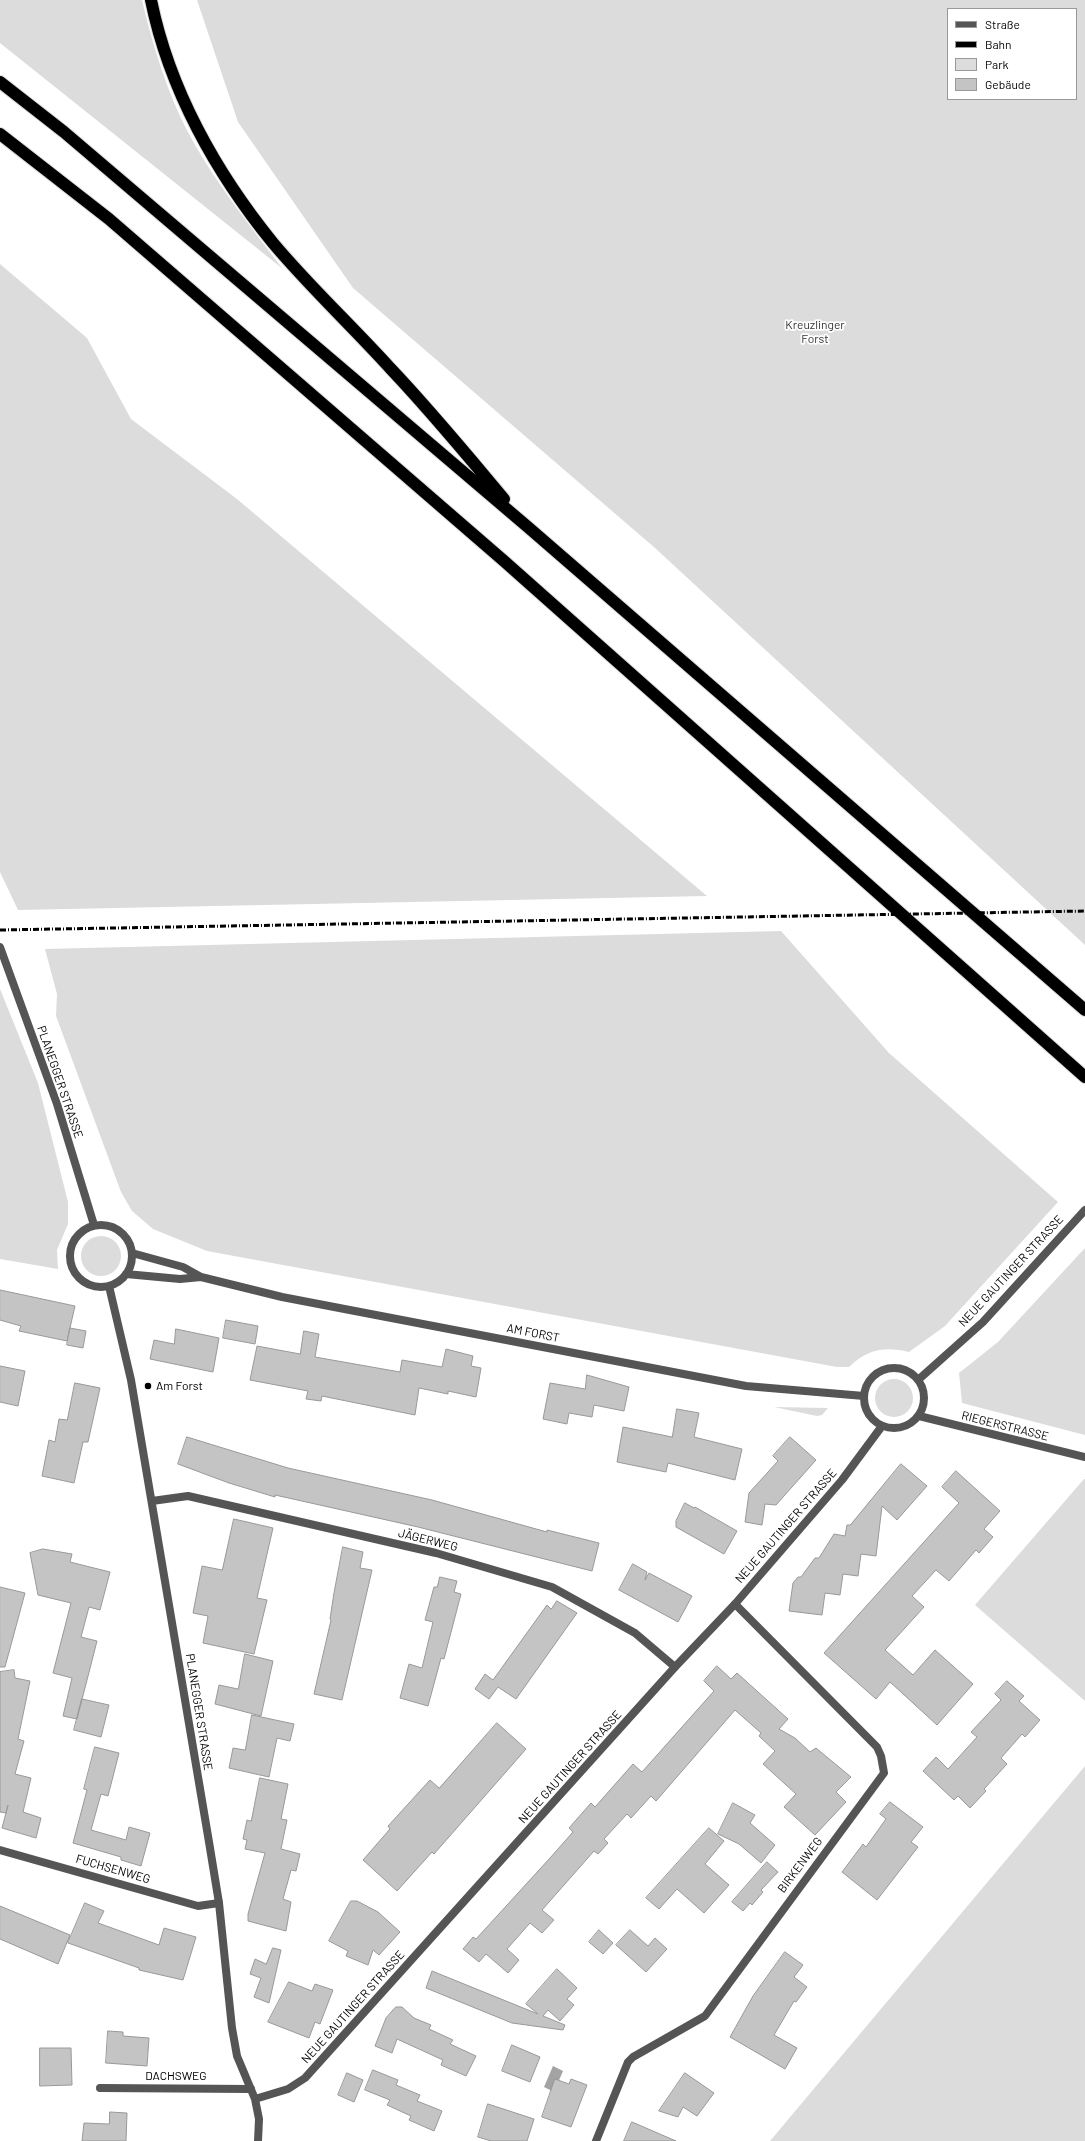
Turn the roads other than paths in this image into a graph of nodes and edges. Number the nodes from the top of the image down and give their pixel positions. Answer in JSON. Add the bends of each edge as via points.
{"nodes":[{"id":1,"x":151,"y":0,"type":"edge"},
{"id":2,"x":0,"y":82,"type":"edge"},
{"id":3,"x":0,"y":134,"type":"edge"},
{"id":4,"x":529,"y":528,"type":"junction"},
{"id":5,"x":0,"y":947,"type":"edge"},
{"id":6,"x":1085,"y":1010,"type":"edge"},
{"id":7,"x":1085,"y":1077,"type":"edge"},
{"id":8,"x":1085,"y":1210,"type":"edge"},
{"id":9,"x":94,"y":1225,"type":"junction"},
{"id":10,"x":132,"y":1253,"type":"junction"},
{"id":11,"x":126,"y":1274,"type":"junction"},
{"id":12,"x":201,"y":1276,"type":"junction"},
{"id":13,"x":109,"y":1286,"type":"junction"},
{"id":14,"x":918,"y":1380,"type":"junction"},
{"id":15,"x":864,"y":1396,"type":"junction"},
{"id":16,"x":919,"y":1416,"type":"junction"},
{"id":17,"x":882,"y":1426,"type":"junction"},
{"id":18,"x":1085,"y":1457,"type":"edge"},
{"id":19,"x":152,"y":1502,"type":"junction"},
{"id":20,"x":735,"y":1604,"type":"junction"},
{"id":21,"x":676,"y":1666,"type":"junction"},
{"id":22,"x":0,"y":1850,"type":"edge"},
{"id":23,"x":219,"y":1903,"type":"junction"},
{"id":24,"x":100,"y":2088,"type":"dead end"},
{"id":25,"x":251,"y":2089,"type":"junction"},
{"id":26,"x":255,"y":2099,"type":"junction"},
{"id":27,"x":258,"y":2141,"type":"edge"},
{"id":28,"x":596,"y":2141,"type":"edge"}],
"edges":[{"from":1,"to":4,"type":"highway","via":[[157,31],[175,79],[197,126],[232,187],[273,243],[391,368]]},
{"from":2,"to":4,"type":"highway","via":[[64,132]]},
{"from":3,"to":7,"type":"highway","via":[[109,220],[498,556]]},
{"from":4,"to":6,"type":"highway"},
{"from":5,"to":9,"type":"street","name":"PLANEGGER STRASSE","via":[[57,1104]]},
{"from":8,"to":14,"type":"street","name":"NEUE GAUTINGER STRASSE","via":[[983,1322]]},
{"from":9,"to":10,"type":"street","via":[[104,1224],[122,1232]]},
{"from":9,"to":13,"type":"street","via":[[77,1236],[72,1244],[71,1264],[83,1281],[92,1286]]},
{"from":10,"to":11,"type":"street"},
{"from":10,"to":12,"type":"street","name":"AM FORST","via":[[183,1267]]},
{"from":11,"to":12,"type":"street","name":"AM FORST","via":[[180,1279]]},
{"from":11,"to":13,"type":"street"},
{"from":12,"to":15,"type":"street","name":"AM FORST","via":[[282,1297],[746,1386]]},
{"from":13,"to":19,"type":"street","name":"PLANEGGER STRASSE","via":[[129,1370]]},
{"from":14,"to":15,"type":"street","via":[[910,1372],[890,1368],[880,1371],[872,1378],[866,1386]]},
{"from":14,"to":16,"type":"street","via":[[924,1397]]},
{"from":15,"to":17,"type":"street","via":[[868,1414]]},
{"from":16,"to":17,"type":"street","via":[[902,1428]]},
{"from":16,"to":18,"type":"street","name":"RIEGERSTRASSE"},
{"from":17,"to":20,"type":"street","name":"NEUE GAUTINGER STRASSE","via":[[846,1475]]},
{"from":19,"to":21,"type":"street","name":"JÄGERWEG","via":[[188,1496],[436,1554],[552,1587],[635,1633]]},
{"from":19,"to":23,"type":"street","name":"PLANEGGER STRASSE"},
{"from":20,"to":21,"type":"street","name":"NEUE GAUTINGER STRASSE"},
{"from":20,"to":28,"type":"street","name":"BIRKENWEG","via":[[876,1747],[881,1756],[884,1772],[705,2016],[628,2062]]},
{"from":21,"to":26,"type":"street","name":"NEUE GAUTINGER STRASSE","via":[[306,2078],[288,2089]]},
{"from":22,"to":23,"type":"street","name":"FUCHSENWEG","via":[[198,1906]]},
{"from":23,"to":25,"type":"street","name":"PLANEGGER STRASSE","via":[[232,2028],[237,2056]]},
{"from":24,"to":25,"type":"street","name":"DACHSWEG"},
{"from":25,"to":26,"type":"street","name":"PLANEGGER STRASSE"},
{"from":26,"to":27,"type":"street","name":"PLANEGGER STRASSE","via":[[259,2119]]}]}
